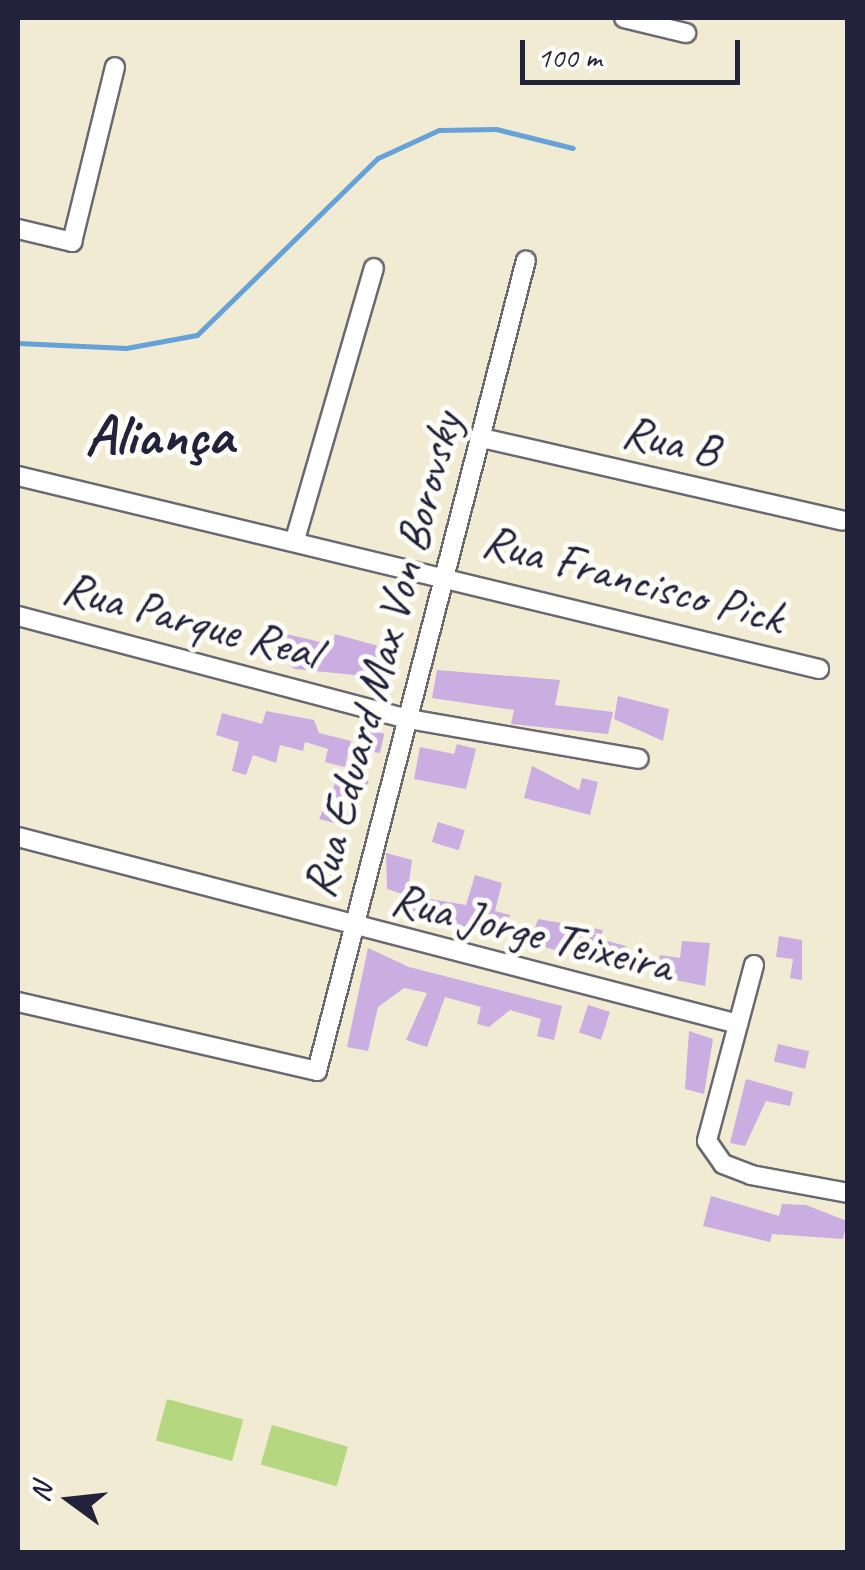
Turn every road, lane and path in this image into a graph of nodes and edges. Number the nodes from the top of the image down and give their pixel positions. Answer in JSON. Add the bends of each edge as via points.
{"nodes":[{"id":1,"x":624,"y":18,"type":"edge"},
{"id":2,"x":686,"y":33,"type":"dead end"},
{"id":3,"x":114,"y":66,"type":"dead end"},
{"id":4,"x":18,"y":229,"type":"edge"},
{"id":5,"x":526,"y":260,"type":"dead end"},
{"id":6,"x":374,"y":268,"type":"dead end"},
{"id":7,"x":482,"y":438,"type":"junction"},
{"id":8,"x":18,"y":476,"type":"edge"},
{"id":9,"x":842,"y":522,"type":"dead end"},
{"id":10,"x":296,"y":536,"type":"junction"},
{"id":11,"x":444,"y":572,"type":"junction"},
{"id":12,"x":18,"y":616,"type":"edge"},
{"id":13,"x":820,"y":669,"type":"dead end"},
{"id":14,"x":408,"y":719,"type":"junction"},
{"id":15,"x":639,"y":758,"type":"dead end"},
{"id":16,"x":18,"y":837,"type":"edge"},
{"id":17,"x":351,"y":928,"type":"junction"},
{"id":18,"x":754,"y":965,"type":"dead end"},
{"id":19,"x":18,"y":1002,"type":"edge"},
{"id":20,"x":738,"y":1024,"type":"junction"},
{"id":21,"x":848,"y":1192,"type":"edge"}],
"edges":[{"from":1,"to":2,"type":"street"},
{"from":3,"to":4,"type":"street","via":[[72,242]]},
{"from":5,"to":7,"type":"street","name":"Rua Eduard Max Von Borovsky"},
{"from":6,"to":10,"type":"street"},
{"from":7,"to":9,"type":"street","name":"Rua B"},
{"from":7,"to":11,"type":"street","name":"Rua Eduard Max Von Borovsky"},
{"from":8,"to":10,"type":"street","name":"Rua Francisco Pick"},
{"from":10,"to":11,"type":"street","name":"Rua Francisco Pick"},
{"from":11,"to":13,"type":"street","name":"Rua Francisco Pick"},
{"from":11,"to":14,"type":"street","name":"Rua Eduard Max Von Borovsky"},
{"from":12,"to":14,"type":"street","name":"Rua Parque Real"},
{"from":14,"to":15,"type":"street","name":"Rua Parque Real"},
{"from":14,"to":17,"type":"street","name":"Rua Eduard Max Von Borovsky"},
{"from":16,"to":17,"type":"street","name":"Rua Jorge Teixeira"},
{"from":17,"to":19,"type":"street","name":"Rua Eduard Max Von Borovsky","via":[[318,1070]]},
{"from":17,"to":20,"type":"street","name":"Rua Jorge Teixeira"},
{"from":18,"to":20,"type":"street"},
{"from":20,"to":21,"type":"street","via":[[707,1141],[724,1164]]}]}
